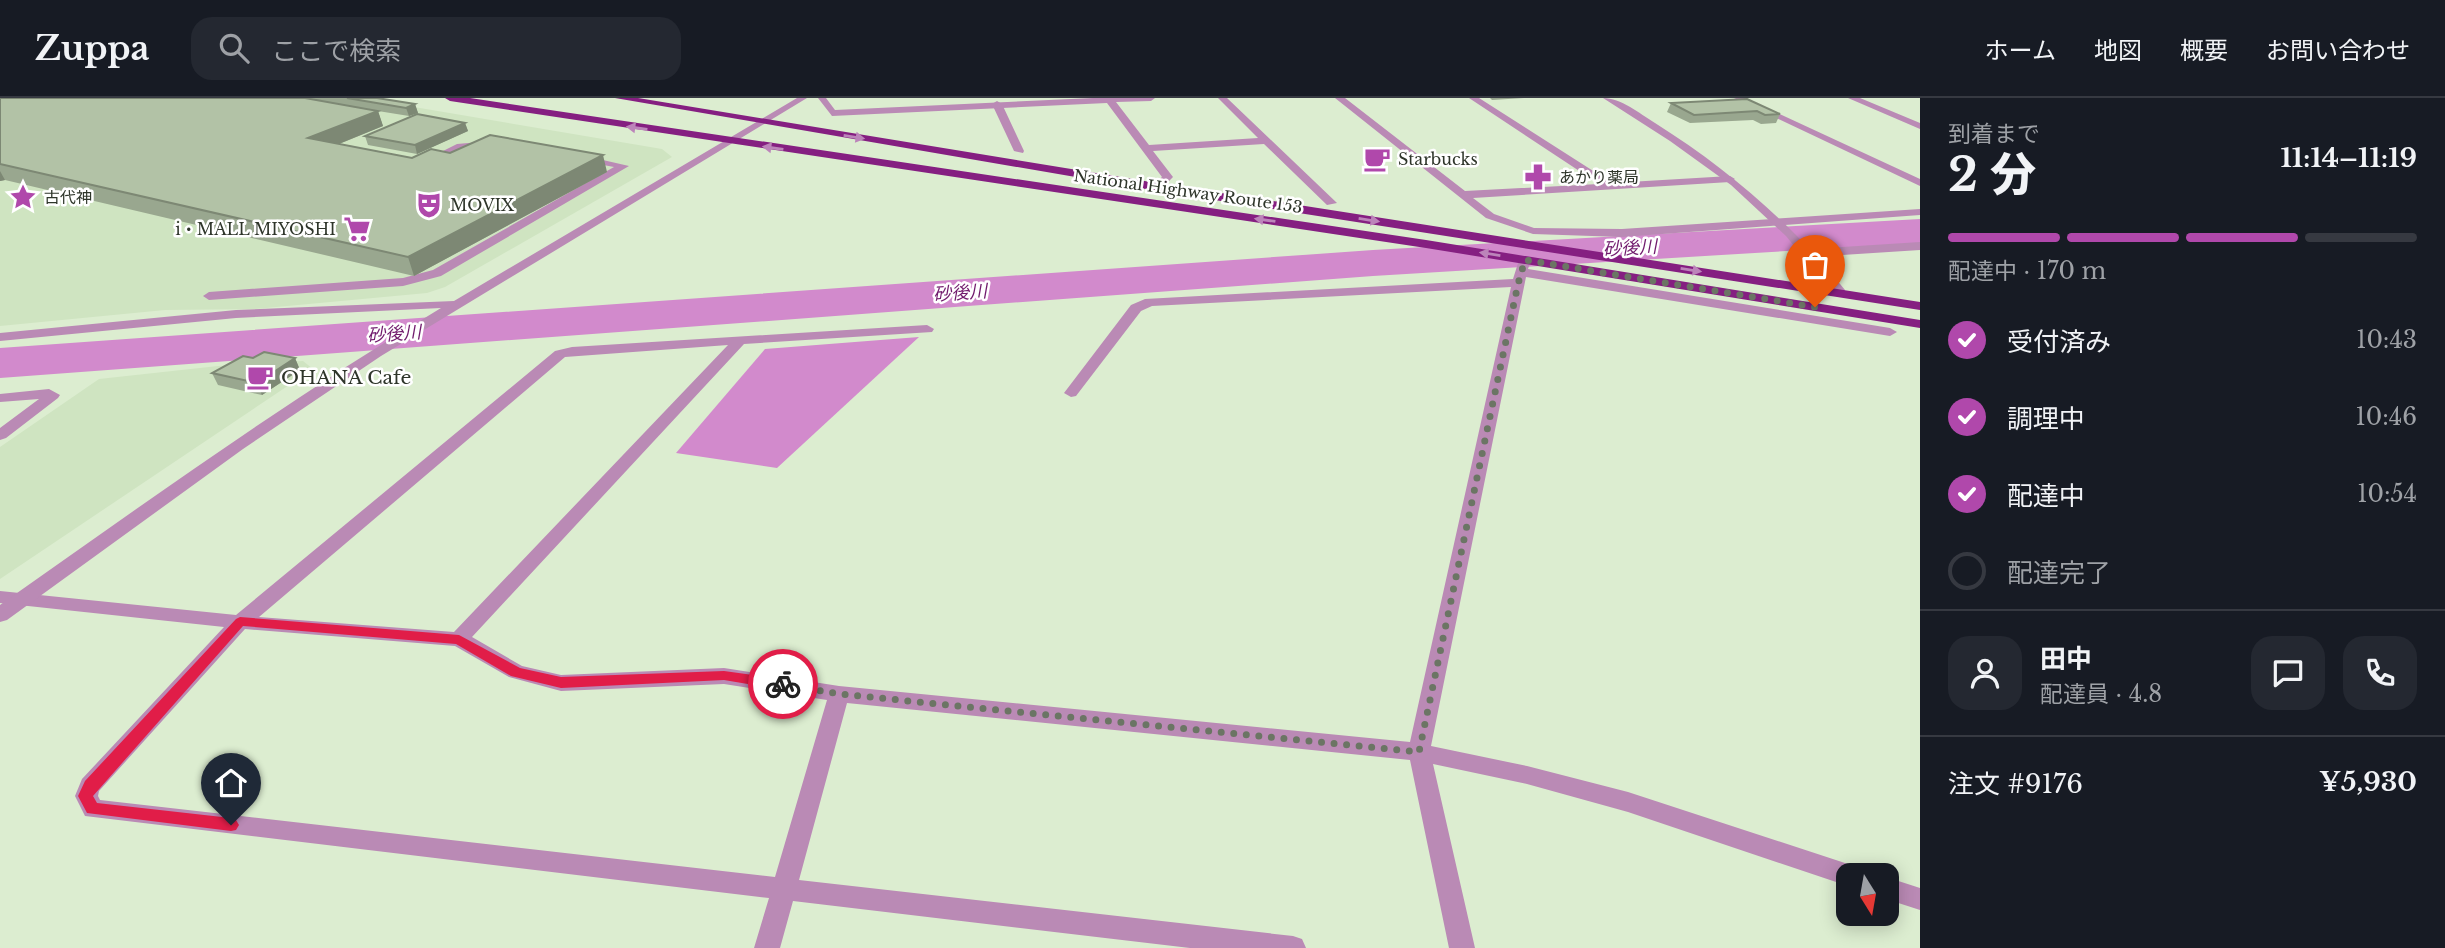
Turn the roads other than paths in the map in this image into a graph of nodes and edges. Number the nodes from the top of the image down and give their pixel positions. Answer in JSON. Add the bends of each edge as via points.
{"nodes":[{"id":1,"x":450,"y":98,"type":"edge"},
{"id":2,"x":531,"y":98,"type":"edge"},
{"id":3,"x":620,"y":98,"type":"edge"},
{"id":4,"x":803,"y":98,"type":"edge"},
{"id":5,"x":822,"y":98,"type":"edge"},
{"id":6,"x":1151,"y":98,"type":"edge"},
{"id":7,"x":1222,"y":98,"type":"edge"},
{"id":8,"x":1339,"y":98,"type":"edge"},
{"id":9,"x":1474,"y":98,"type":"edge"},
{"id":10,"x":1607,"y":98,"type":"edge"},
{"id":11,"x":1738,"y":98,"type":"edge"},
{"id":12,"x":1852,"y":98,"type":"edge"},
{"id":13,"x":1109,"y":99,"type":"edge"},
{"id":14,"x":996,"y":101,"type":"edge"},
{"id":15,"x":675,"y":102,"type":"edge"},
{"id":16,"x":763,"y":122,"type":"junction"},
{"id":17,"x":1920,"y":126,"type":"edge"},
{"id":18,"x":739,"y":135,"type":"junction"},
{"id":19,"x":1266,"y":141,"type":"junction"},
{"id":20,"x":501,"y":146,"type":"edge"},
{"id":21,"x":1147,"y":148,"type":"junction"},
{"id":22,"x":1019,"y":151,"type":"dead end"},
{"id":23,"x":566,"y":155,"type":"edge"},
{"id":24,"x":415,"y":167,"type":"edge"},
{"id":25,"x":1730,"y":179,"type":"junction"},
{"id":26,"x":1920,"y":183,"type":"edge"},
{"id":27,"x":1017,"y":184,"type":"junction"},
{"id":28,"x":1610,"y":186,"type":"junction"},
{"id":29,"x":1157,"y":187,"type":"junction"},
{"id":30,"x":1461,"y":195,"type":"junction"},
{"id":31,"x":1331,"y":203,"type":"dead end"},
{"id":32,"x":1920,"y":212,"type":"edge"},
{"id":33,"x":1781,"y":222,"type":"junction"},
{"id":34,"x":1532,"y":237,"type":"junction"},
{"id":35,"x":1920,"y":246,"type":"edge"},
{"id":36,"x":1811,"y":253,"type":"junction"},
{"id":37,"x":1521,"y":272,"type":"junction"},
{"id":38,"x":1840,"y":293,"type":"junction"},
{"id":39,"x":209,"y":296,"type":"dead end"},
{"id":40,"x":454,"y":304,"type":"junction"},
{"id":41,"x":1920,"y":306,"type":"edge"},
{"id":42,"x":1920,"y":324,"type":"edge"},
{"id":43,"x":927,"y":329,"type":"dead end"},
{"id":44,"x":1890,"y":332,"type":"dead end"},
{"id":45,"x":0,"y":337,"type":"edge"},
{"id":46,"x":741,"y":340,"type":"junction"},
{"id":47,"x":1071,"y":393,"type":"dead end"},
{"id":48,"x":0,"y":398,"type":"edge"},
{"id":49,"x":0,"y":435,"type":"edge"},
{"id":50,"x":0,"y":597,"type":"edge"},
{"id":51,"x":22,"y":599,"type":"junction"},
{"id":52,"x":0,"y":615,"type":"edge"},
{"id":53,"x":240,"y":622,"type":"junction"},
{"id":54,"x":459,"y":639,"type":"junction"},
{"id":55,"x":839,"y":694,"type":"junction"},
{"id":56,"x":1419,"y":752,"type":"junction"},
{"id":57,"x":1836,"y":871,"type":"edge"},
{"id":58,"x":784,"y":889,"type":"junction"},
{"id":59,"x":1899,"y":892,"type":"edge"},
{"id":60,"x":1920,"y":899,"type":"edge"},
{"id":61,"x":767,"y":948,"type":"edge"},
{"id":62,"x":1293,"y":948,"type":"edge"},
{"id":63,"x":1462,"y":948,"type":"edge"}],
"edges":[{"from":18,"to":1,"type":"highway","name":"National Highway Route 153","one_way":true},
{"from":2,"to":18,"type":"highway"},
{"from":3,"to":15,"type":"highway","name":"National Highway Route 153"},
{"from":4,"to":16,"type":"street"},
{"from":5,"to":14,"type":"street","via":[[832,113]]},
{"from":6,"to":13,"type":"street"},
{"from":7,"to":19,"type":"street"},
{"from":8,"to":30,"type":"street"},
{"from":9,"to":28,"type":"street"},
{"from":10,"to":25,"type":"street","via":[[1662,130]]},
{"from":11,"to":26,"type":"street"},
{"from":12,"to":17,"type":"street"},
{"from":13,"to":14,"type":"street"},
{"from":13,"to":21,"type":"street"},
{"from":14,"to":22,"type":"street"},
{"from":15,"to":16,"type":"highway","name":"National Highway Route 153"},
{"from":16,"to":18,"type":"street"},
{"from":16,"to":29,"type":"highway","name":"National Highway Route 153","one_way":true},
{"from":27,"to":18,"type":"highway","name":"National Highway Route 153","one_way":true},
{"from":18,"to":27,"type":"highway","via":[[939,164]]},
{"from":18,"to":40,"type":"street"},
{"from":19,"to":21,"type":"street"},
{"from":19,"to":31,"type":"street"},
{"from":20,"to":24,"type":"street","via":[[461,146]]},
{"from":21,"to":29,"type":"street","via":[[1168,177]]},
{"from":23,"to":39,"type":"street","via":[[624,166],[437,273],[403,282]]},
{"from":25,"to":28,"type":"street"},
{"from":25,"to":33,"type":"street"},
{"from":37,"to":27,"type":"highway","name":"National Highway Route 153","one_way":true},
{"from":28,"to":30,"type":"street"},
{"from":29,"to":34,"type":"highway","name":"National Highway Route 153","one_way":true},
{"from":30,"to":34,"type":"street"},
{"from":32,"to":33,"type":"street"},
{"from":33,"to":34,"type":"street"},
{"from":33,"to":36,"type":"street"},
{"from":34,"to":38,"type":"highway","name":"National Highway Route 153","one_way":true},
{"from":35,"to":36,"type":"street"},
{"from":36,"to":38,"type":"street"},
{"from":37,"to":42,"type":"highway","name":"National Highway Route 153"},
{"from":37,"to":44,"type":"street"},
{"from":37,"to":47,"type":"street","via":[[1150,302],[1136,308]]},
{"from":37,"to":56,"type":"street"},
{"from":38,"to":41,"type":"highway","name":"National Highway Route 153"},
{"from":40,"to":45,"type":"street","via":[[236,314]]},
{"from":40,"to":51,"type":"street","via":[[237,446]]},
{"from":43,"to":46,"type":"street"},
{"from":46,"to":53,"type":"street","via":[[560,354]]},
{"from":46,"to":54,"type":"street"},
{"from":48,"to":49,"type":"street","via":[[53,396]]},
{"from":50,"to":51,"type":"street"},
{"from":51,"to":52,"type":"street"},
{"from":51,"to":53,"type":"street"},
{"from":53,"to":54,"type":"street"},
{"from":53,"to":58,"type":"street","via":[[90,786],[86,796],[93,809]]},
{"from":54,"to":55,"type":"street","via":[[516,672],[561,682],[724,676]]},
{"from":55,"to":56,"type":"street"},
{"from":55,"to":58,"type":"street"},
{"from":56,"to":57,"type":"street","via":[[1628,802]]},
{"from":56,"to":63,"type":"street"},
{"from":58,"to":61,"type":"street"},
{"from":58,"to":62,"type":"street"},
{"from":59,"to":60,"type":"street"}]}
